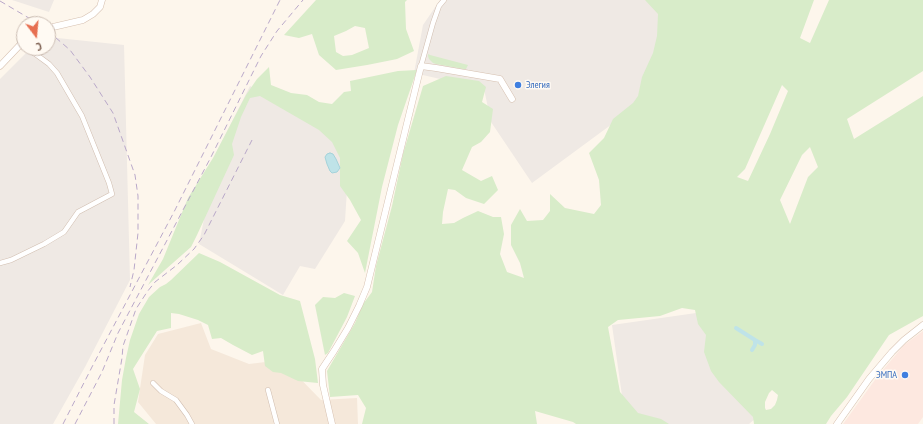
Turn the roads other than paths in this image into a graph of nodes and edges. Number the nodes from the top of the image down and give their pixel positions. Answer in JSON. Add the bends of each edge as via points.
{"nodes":[{"id":1,"x":102,"y":0,"type":"edge"},
{"id":2,"x":444,"y":0,"type":"edge"},
{"id":3,"x":56,"y":26,"type":"edge"},
{"id":4,"x":16,"y":50,"type":"edge"},
{"id":5,"x":38,"y":56,"type":"edge"},
{"id":6,"x":0,"y":66,"type":"edge"},
{"id":7,"x":421,"y":66,"type":"junction"},
{"id":8,"x":512,"y":100,"type":"dead end"},
{"id":9,"x":0,"y":263,"type":"edge"},
{"id":10,"x":923,"y":325,"type":"edge"},
{"id":11,"x":153,"y":383,"type":"dead end"},
{"id":12,"x":268,"y":390,"type":"dead end"},
{"id":13,"x":192,"y":424,"type":"edge"},
{"id":14,"x":277,"y":424,"type":"edge"},
{"id":15,"x":332,"y":424,"type":"edge"},
{"id":16,"x":837,"y":424,"type":"edge"}],
"edges":[{"from":1,"to":3,"type":"street","via":[[93,14],[83,20]]},
{"from":2,"to":7,"type":"street","via":[[432,23]]},
{"from":4,"to":6,"type":"street"},
{"from":5,"to":9,"type":"street","via":[[57,73],[82,116],[112,194],[78,212],[64,232],[11,260]]},
{"from":7,"to":8,"type":"street","via":[[500,79]]},
{"from":7,"to":15,"type":"street","via":[[367,287],[348,328],[322,369]]},
{"from":10,"to":16,"type":"street","via":[[892,352]]},
{"from":11,"to":13,"type":"street","via":[[176,400]]},
{"from":12,"to":14,"type":"street"}]}
